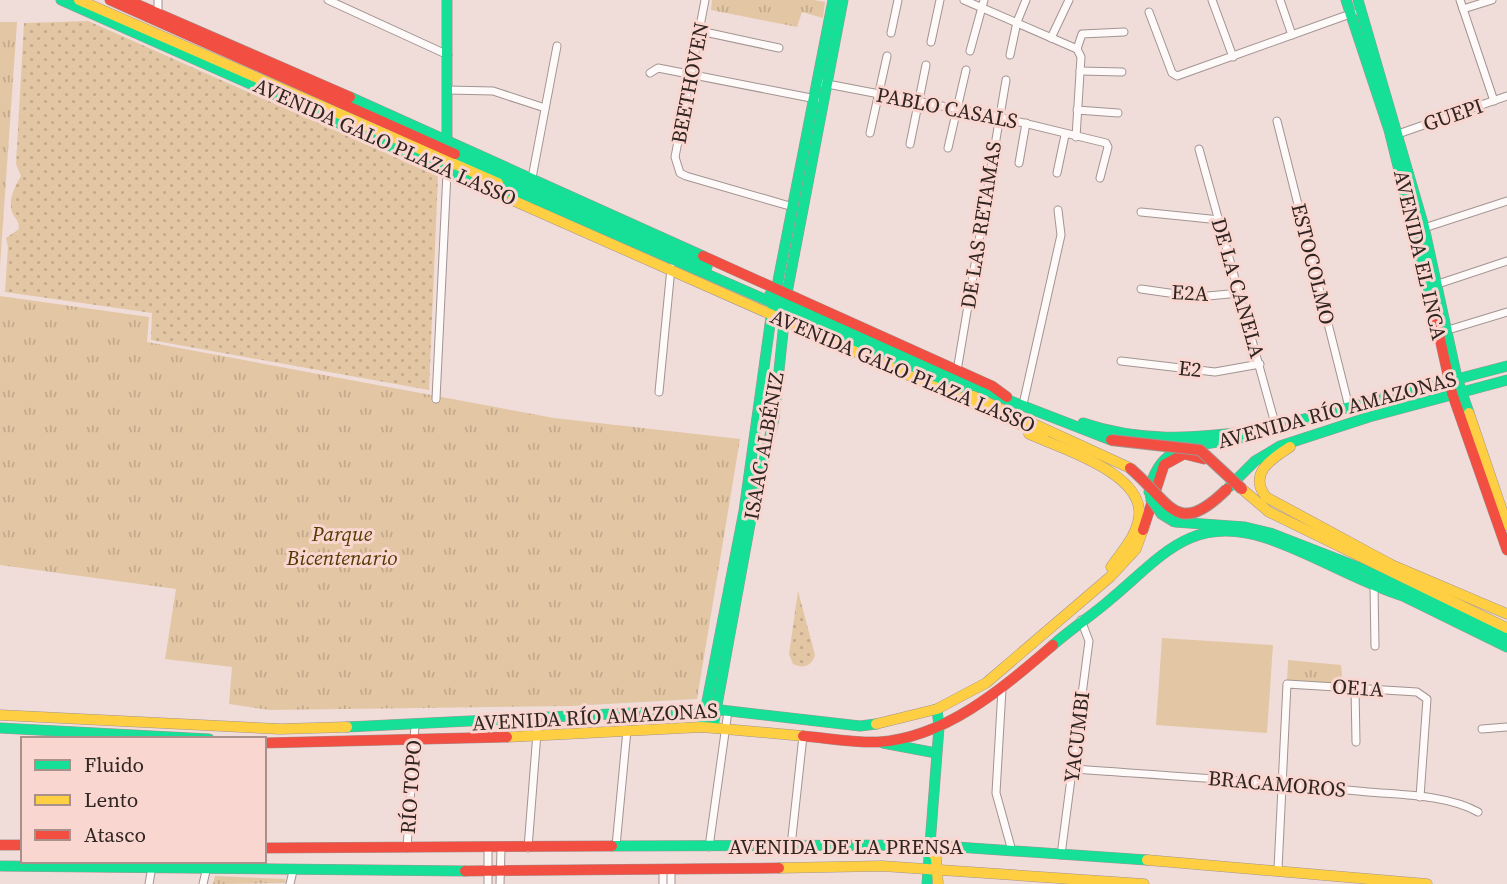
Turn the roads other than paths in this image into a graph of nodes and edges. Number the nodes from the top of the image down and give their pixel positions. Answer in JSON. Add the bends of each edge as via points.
{"nodes":[{"id":1,"x":61,"y":0,"type":"edge"},
{"id":2,"x":79,"y":0,"type":"edge"},
{"id":3,"x":110,"y":0,"type":"edge"},
{"id":4,"x":127,"y":0,"type":"edge"},
{"id":5,"x":158,"y":0,"type":"edge"},
{"id":6,"x":328,"y":0,"type":"edge"},
{"id":7,"x":447,"y":0,"type":"edge"},
{"id":8,"x":705,"y":0,"type":"edge"},
{"id":9,"x":833,"y":0,"type":"edge"},
{"id":10,"x":844,"y":0,"type":"edge"},
{"id":11,"x":898,"y":0,"type":"edge"},
{"id":12,"x":940,"y":0,"type":"edge"},
{"id":13,"x":964,"y":0,"type":"edge"},
{"id":14,"x":1026,"y":0,"type":"edge"},
{"id":15,"x":1069,"y":0,"type":"edge"},
{"id":16,"x":1212,"y":0,"type":"edge"},
{"id":17,"x":1280,"y":0,"type":"edge"},
{"id":18,"x":1346,"y":0,"type":"edge"},
{"id":19,"x":1460,"y":0,"type":"edge"},
{"id":20,"x":1492,"y":0,"type":"edge"},
{"id":21,"x":983,"y":4,"type":"edge"},
{"id":22,"x":1357,"y":8,"type":"edge"},
{"id":23,"x":1463,"y":9,"type":"junction"},
{"id":24,"x":1149,"y":12,"type":"dead end"},
{"id":25,"x":158,"y":14,"type":"junction"},
{"id":26,"x":1017,"y":22,"type":"junction"},
{"id":27,"x":700,"y":32,"type":"junction"},
{"id":28,"x":1124,"y":32,"type":"dead end"},
{"id":29,"x":891,"y":33,"type":"dead end"},
{"id":30,"x":1292,"y":35,"type":"junction"},
{"id":31,"x":1051,"y":38,"type":"junction"},
{"id":32,"x":931,"y":41,"type":"dead end"},
{"id":33,"x":557,"y":46,"type":"dead end"},
{"id":34,"x":779,"y":48,"type":"dead end"},
{"id":35,"x":1077,"y":49,"type":"junction"},
{"id":36,"x":970,"y":51,"type":"dead end"},
{"id":37,"x":448,"y":55,"type":"junction"},
{"id":38,"x":1010,"y":55,"type":"dead end"},
{"id":39,"x":887,"y":56,"type":"dead end"},
{"id":40,"x":1233,"y":57,"type":"junction"},
{"id":41,"x":926,"y":65,"type":"dead end"},
{"id":42,"x":966,"y":70,"type":"dead end"},
{"id":43,"x":1080,"y":71,"type":"junction"},
{"id":44,"x":1122,"y":72,"type":"dead end"},
{"id":45,"x":650,"y":74,"type":"dead end"},
{"id":46,"x":691,"y":75,"type":"junction"},
{"id":47,"x":1006,"y":80,"type":"dead end"},
{"id":48,"x":823,"y":83,"type":"junction"},
{"id":49,"x":448,"y":90,"type":"junction"},
{"id":50,"x":879,"y":94,"type":"junction"},
{"id":51,"x":1507,"y":96,"type":"edge"},
{"id":52,"x":819,"y":100,"type":"junction"},
{"id":53,"x":1494,"y":101,"type":"junction"},
{"id":54,"x":919,"y":102,"type":"junction"},
{"id":55,"x":545,"y":108,"type":"junction"},
{"id":56,"x":957,"y":110,"type":"junction"},
{"id":57,"x":1077,"y":110,"type":"junction"},
{"id":58,"x":1118,"y":113,"type":"dead end"},
{"id":59,"x":999,"y":117,"type":"junction"},
{"id":60,"x":1277,"y":121,"type":"dead end"},
{"id":61,"x":1026,"y":123,"type":"junction"},
{"id":62,"x":870,"y":133,"type":"dead end"},
{"id":63,"x":1398,"y":134,"type":"junction"},
{"id":64,"x":1065,"y":135,"type":"junction"},
{"id":65,"x":1076,"y":137,"type":"junction"},
{"id":66,"x":448,"y":144,"type":"junction"},
{"id":67,"x":910,"y":144,"type":"dead end"},
{"id":68,"x":948,"y":148,"type":"dead end"},
{"id":69,"x":1199,"y":149,"type":"dead end"},
{"id":70,"x":1019,"y":163,"type":"dead end"},
{"id":71,"x":447,"y":168,"type":"junction"},
{"id":72,"x":1057,"y":173,"type":"dead end"},
{"id":73,"x":532,"y":178,"type":"junction"},
{"id":74,"x":1100,"y":178,"type":"dead end"},
{"id":75,"x":1507,"y":201,"type":"edge"},
{"id":76,"x":793,"y":207,"type":"junction"},
{"id":77,"x":1058,"y":210,"type":"dead end"},
{"id":78,"x":1141,"y":212,"type":"dead end"},
{"id":79,"x":1220,"y":220,"type":"junction"},
{"id":80,"x":1420,"y":229,"type":"junction"},
{"id":81,"x":1507,"y":261,"type":"edge"},
{"id":82,"x":671,"y":268,"type":"junction"},
{"id":83,"x":1437,"y":284,"type":"junction"},
{"id":84,"x":1141,"y":289,"type":"dead end"},
{"id":85,"x":1240,"y":293,"type":"junction"},
{"id":86,"x":780,"y":303,"type":"junction"},
{"id":87,"x":1507,"y":312,"type":"edge"},
{"id":88,"x":1448,"y":330,"type":"junction"},
{"id":89,"x":1121,"y":361,"type":"dead end"},
{"id":90,"x":1259,"y":364,"type":"junction"},
{"id":91,"x":1507,"y":366,"type":"edge"},
{"id":92,"x":957,"y":370,"type":"junction"},
{"id":93,"x":1453,"y":379,"type":"junction"},
{"id":94,"x":1507,"y":380,"type":"edge"},
{"id":95,"x":992,"y":386,"type":"junction"},
{"id":96,"x":659,"y":392,"type":"dead end"},
{"id":97,"x":1457,"y":393,"type":"junction"},
{"id":98,"x":1009,"y":398,"type":"junction"},
{"id":99,"x":436,"y":399,"type":"dead end"},
{"id":100,"x":1024,"y":400,"type":"junction"},
{"id":101,"x":1349,"y":407,"type":"junction"},
{"id":102,"x":1003,"y":417,"type":"junction"},
{"id":103,"x":1276,"y":427,"type":"junction"},
{"id":104,"x":1262,"y":430,"type":"junction"},
{"id":105,"x":1046,"y":432,"type":"junction"},
{"id":106,"x":1305,"y":439,"type":"junction"},
{"id":107,"x":1130,"y":468,"type":"junction"},
{"id":108,"x":1242,"y":489,"type":"junction"},
{"id":109,"x":748,"y":512,"type":"junction"},
{"id":110,"x":1507,"y":525,"type":"edge"},
{"id":111,"x":1143,"y":530,"type":"junction"},
{"id":112,"x":1328,"y":539,"type":"junction"},
{"id":113,"x":1507,"y":550,"type":"edge"},
{"id":114,"x":1319,"y":555,"type":"junction"},
{"id":115,"x":1390,"y":564,"type":"junction"},
{"id":116,"x":1374,"y":587,"type":"junction"},
{"id":117,"x":1400,"y":595,"type":"junction"},
{"id":118,"x":1070,"y":611,"type":"junction"},
{"id":119,"x":1507,"y":614,"type":"edge"},
{"id":120,"x":1081,"y":620,"type":"junction"},
{"id":121,"x":1507,"y":628,"type":"edge"},
{"id":122,"x":1507,"y":637,"type":"edge"},
{"id":123,"x":1376,"y":646,"type":"dead end"},
{"id":124,"x":1507,"y":647,"type":"edge"},
{"id":125,"x":1355,"y":688,"type":"junction"},
{"id":126,"x":1002,"y":689,"type":"junction"},
{"id":127,"x":937,"y":709,"type":"junction"},
{"id":128,"x":717,"y":710,"type":"junction"},
{"id":129,"x":0,"y":715,"type":"edge"},
{"id":130,"x":100,"y":719,"type":"junction"},
{"id":131,"x":538,"y":720,"type":"junction"},
{"id":132,"x":415,"y":725,"type":"junction"},
{"id":133,"x":708,"y":727,"type":"junction"},
{"id":134,"x":939,"y":727,"type":"junction"},
{"id":135,"x":1507,"y":727,"type":"edge"},
{"id":136,"x":0,"y":728,"type":"edge"},
{"id":137,"x":726,"y":728,"type":"junction"},
{"id":138,"x":1482,"y":729,"type":"dead end"},
{"id":139,"x":627,"y":730,"type":"junction"},
{"id":140,"x":226,"y":733,"type":"edge"},
{"id":141,"x":99,"y":736,"type":"edge"},
{"id":142,"x":803,"y":736,"type":"junction"},
{"id":143,"x":136,"y":737,"type":"edge"},
{"id":144,"x":536,"y":737,"type":"junction"},
{"id":145,"x":414,"y":740,"type":"junction"},
{"id":146,"x":1356,"y":741,"type":"dead end"},
{"id":147,"x":879,"y":742,"type":"junction"},
{"id":148,"x":266,"y":743,"type":"edge"},
{"id":149,"x":936,"y":753,"type":"junction"},
{"id":150,"x":1074,"y":769,"type":"junction"},
{"id":151,"x":1280,"y":783,"type":"junction"},
{"id":152,"x":1420,"y":797,"type":"junction"},
{"id":153,"x":1478,"y":812,"type":"dead end"},
{"id":154,"x":0,"y":845,"type":"edge"},
{"id":155,"x":21,"y":845,"type":"edge"},
{"id":156,"x":617,"y":846,"type":"junction"},
{"id":157,"x":709,"y":846,"type":"junction"},
{"id":158,"x":791,"y":846,"type":"junction"},
{"id":159,"x":266,"y":848,"type":"edge"},
{"id":160,"x":407,"y":848,"type":"junction"},
{"id":161,"x":931,"y":848,"type":"junction"},
{"id":162,"x":488,"y":849,"type":"junction"},
{"id":163,"x":500,"y":849,"type":"junction"},
{"id":164,"x":528,"y":849,"type":"junction"},
{"id":165,"x":1012,"y":851,"type":"junction"},
{"id":166,"x":1061,"y":855,"type":"junction"},
{"id":167,"x":0,"y":866,"type":"edge"},
{"id":168,"x":153,"y":866,"type":"edge"},
{"id":169,"x":933,"y":868,"type":"junction"},
{"id":170,"x":1278,"y":869,"type":"junction"},
{"id":171,"x":494,"y":870,"type":"junction"},
{"id":172,"x":206,"y":871,"type":"junction"},
{"id":173,"x":293,"y":871,"type":"junction"},
{"id":174,"x":667,"y":871,"type":"junction"},
{"id":175,"x":1421,"y":883,"type":"edge"},
{"id":176,"x":149,"y":884,"type":"edge"},
{"id":177,"x":203,"y":884,"type":"edge"},
{"id":178,"x":290,"y":884,"type":"edge"},
{"id":179,"x":488,"y":884,"type":"edge"},
{"id":180,"x":500,"y":884,"type":"edge"},
{"id":181,"x":663,"y":884,"type":"edge"},
{"id":182,"x":671,"y":884,"type":"edge"},
{"id":183,"x":927,"y":884,"type":"edge"},
{"id":184,"x":938,"y":884,"type":"edge"},
{"id":185,"x":1144,"y":884,"type":"edge"}],
"edges":[{"from":1,"to":71,"type":"main road","name":"AVENIDA GALO PLAZA LASSO"},
{"from":2,"to":71,"type":"main road","name":"AVENIDA GALO PLAZA LASSO"},
{"from":3,"to":66,"type":"main road","name":"AVENIDA GALO PLAZA LASSO"},
{"from":4,"to":25,"type":"main road","name":"AVENIDA GALO PLAZA LASSO"},
{"from":5,"to":25,"type":"street"},
{"from":6,"to":37,"type":"street"},
{"from":7,"to":37,"type":"main road"},
{"from":8,"to":27,"type":"street","name":"BEETHOVEN"},
{"from":9,"to":48,"type":"main road","name":"ISAAC ALBÉNIZ"},
{"from":10,"to":48,"type":"main road","name":"ISAAC ALBÉNIZ"},
{"from":11,"to":29,"type":"street"},
{"from":12,"to":32,"type":"street"},
{"from":13,"to":21,"type":"street"},
{"from":14,"to":26,"type":"street"},
{"from":15,"to":31,"type":"street"},
{"from":16,"to":40,"type":"street"},
{"from":17,"to":30,"type":"street"},
{"from":18,"to":22,"type":"main road","name":"AVENIDA EL INCA"},
{"from":19,"to":23,"type":"street"},
{"from":20,"to":23,"type":"street"},
{"from":21,"to":26,"type":"street"},
{"from":21,"to":36,"type":"street"},
{"from":22,"to":30,"type":"street"},
{"from":22,"to":63,"type":"main road","name":"AVENIDA EL INCA"},
{"from":22,"to":80,"type":"main road","name":"AVENIDA EL INCA"},
{"from":23,"to":53,"type":"street"},
{"from":24,"to":40,"type":"street","via":[[1175,76]]},
{"from":25,"to":66,"type":"main road","name":"AVENIDA GALO PLAZA LASSO"},
{"from":26,"to":31,"type":"street"},
{"from":26,"to":38,"type":"street"},
{"from":27,"to":34,"type":"street"},
{"from":27,"to":46,"type":"street","name":"BEETHOVEN"},
{"from":28,"to":35,"type":"street","via":[[1083,33]]},
{"from":30,"to":40,"type":"street"},
{"from":31,"to":35,"type":"street"},
{"from":33,"to":55,"type":"street"},
{"from":35,"to":43,"type":"street"},
{"from":37,"to":49,"type":"main road"},
{"from":39,"to":50,"type":"street"},
{"from":41,"to":54,"type":"street"},
{"from":42,"to":56,"type":"street"},
{"from":43,"to":44,"type":"street"},
{"from":43,"to":57,"type":"street"},
{"from":45,"to":46,"type":"street","via":[[658,68]]},
{"from":46,"to":52,"type":"street"},
{"from":46,"to":76,"type":"street","name":"BEETHOVEN","via":[[676,157],[680,173]]},
{"from":47,"to":59,"type":"street","name":"DE LAS RETAMAS"},
{"from":48,"to":50,"type":"street","name":"PABLO CASALS"},
{"from":48,"to":52,"type":"main road","name":"ISAAC ALBÉNIZ"},
{"from":49,"to":55,"type":"street","via":[[493,91]]},
{"from":49,"to":66,"type":"main road"},
{"from":50,"to":54,"type":"street","name":"PABLO CASALS"},
{"from":50,"to":62,"type":"street"},
{"from":51,"to":53,"type":"street","name":"GUEPI"},
{"from":52,"to":76,"type":"main road","name":"ISAAC ALBÉNIZ"},
{"from":52,"to":86,"type":"main road","name":"ISAAC ALBÉNIZ"},
{"from":53,"to":63,"type":"street","name":"GUEPI"},
{"from":54,"to":56,"type":"street","name":"PABLO CASALS"},
{"from":54,"to":67,"type":"street"},
{"from":55,"to":73,"type":"street"},
{"from":56,"to":59,"type":"street","name":"PABLO CASALS"},
{"from":56,"to":68,"type":"street"},
{"from":57,"to":58,"type":"street"},
{"from":57,"to":65,"type":"street"},
{"from":59,"to":61,"type":"street","name":"PABLO CASALS"},
{"from":59,"to":92,"type":"street","name":"DE LAS RETAMAS"},
{"from":60,"to":101,"type":"street","name":"ESTOCOLMO"},
{"from":61,"to":64,"type":"street","name":"PABLO CASALS"},
{"from":61,"to":70,"type":"street"},
{"from":63,"to":80,"type":"main road","name":"AVENIDA EL INCA"},
{"from":64,"to":65,"type":"street","name":"PABLO CASALS"},
{"from":64,"to":72,"type":"street"},
{"from":65,"to":74,"type":"street","name":"PABLO CASALS","via":[[1108,144]]},
{"from":66,"to":71,"type":"main road"},
{"from":66,"to":73,"type":"main road","name":"AVENIDA GALO PLAZA LASSO"},
{"from":66,"to":86,"type":"main road","name":"AVENIDA GALO PLAZA LASSO"},
{"from":69,"to":79,"type":"street","name":"DE LA CANELA"},
{"from":71,"to":82,"type":"main road","name":"AVENIDA GALO PLAZA LASSO"},
{"from":71,"to":86,"type":"main road","name":"AVENIDA GALO PLAZA LASSO"},
{"from":71,"to":99,"type":"street"},
{"from":73,"to":86,"type":"main road","name":"AVENIDA GALO PLAZA LASSO"},
{"from":75,"to":80,"type":"street"},
{"from":76,"to":86,"type":"main road","name":"ISAAC ALBÉNIZ"},
{"from":77,"to":100,"type":"street","via":[[1061,235]]},
{"from":78,"to":79,"type":"street"},
{"from":79,"to":85,"type":"street","name":"DE LA CANELA"},
{"from":80,"to":83,"type":"main road","name":"AVENIDA EL INCA"},
{"from":80,"to":93,"type":"main road","name":"AVENIDA EL INCA"},
{"from":81,"to":83,"type":"street"},
{"from":82,"to":86,"type":"main road","name":"AVENIDA GALO PLAZA LASSO"},
{"from":82,"to":96,"type":"street"},
{"from":83,"to":88,"type":"main road","name":"AVENIDA EL INCA"},
{"from":84,"to":85,"type":"street","name":"E2A","via":[[1197,296]]},
{"from":85,"to":90,"type":"street","name":"DE LA CANELA"},
{"from":86,"to":92,"type":"main road","name":"AVENIDA GALO PLAZA LASSO"},
{"from":86,"to":98,"type":"main road","name":"AVENIDA GALO PLAZA LASSO"},
{"from":86,"to":102,"type":"main road","name":"AVENIDA GALO PLAZA LASSO"},
{"from":86,"to":105,"type":"main road","name":"AVENIDA GALO PLAZA LASSO"},
{"from":86,"to":109,"type":"main road","name":"ISAAC ALBÉNIZ"},
{"from":86,"to":109,"type":"main road","name":"ISAAC ALBÉNIZ","via":[[774,418]]},
{"from":87,"to":88,"type":"street"},
{"from":88,"to":93,"type":"main road","name":"AVENIDA EL INCA"},
{"from":89,"to":90,"type":"street","name":"E2","via":[[1214,372]]},
{"from":90,"to":103,"type":"street","name":"DE LA CANELA"},
{"from":91,"to":93,"type":"main road","name":"AVENIDA RÍO AMAZONAS"},
{"from":92,"to":95,"type":"main road","name":"AVENIDA GALO PLAZA LASSO"},
{"from":93,"to":97,"type":"main road","name":"AVENIDA EL INCA"},
{"from":93,"to":101,"type":"main road","name":"AVENIDA RÍO AMAZONAS"},
{"from":94,"to":97,"type":"main road","name":"AVENIDA RÍO AMAZONAS"},
{"from":95,"to":98,"type":"main road","name":"AVENIDA GALO PLAZA LASSO"},
{"from":95,"to":100,"type":"main road"},
{"from":97,"to":106,"type":"main road","name":"AVENIDA RÍO AMAZONAS"},
{"from":97,"to":110,"type":"main road","name":"AVENIDA EL INCA"},
{"from":97,"to":113,"type":"main road","name":"AVENIDA EL INCA"},
{"from":98,"to":108,"type":"main road","bridge":true,"via":[[1111,440],[1200,450]]},
{"from":100,"to":104,"type":"main road","via":[[1089,426],[1131,436],[1203,438]]},
{"from":101,"to":103,"type":"main road","name":"AVENIDA RÍO AMAZONAS"},
{"from":102,"to":105,"type":"main road","name":"AVENIDA GALO PLAZA LASSO"},
{"from":102,"to":118,"type":"main road","via":[[1118,475],[1138,497],[1138,517],[1124,551]]},
{"from":103,"to":104,"type":"main road","name":"AVENIDA RÍO AMAZONAS"},
{"from":104,"to":111,"type":"main road","name":"AVENIDA RÍO AMAZONAS","via":[[1236,441],[1181,448],[1164,456],[1151,477]]},
{"from":105,"to":107,"type":"main road"},
{"from":106,"to":107,"type":"main road","name":"AVENIDA RÍO AMAZONAS","bridge":true,"via":[[1265,454],[1202,513],[1183,516],[1167,508]]},
{"from":106,"to":115,"type":"main road","via":[[1262,468],[1258,480],[1262,493]]},
{"from":107,"to":114,"type":"main road","bridge":true,"via":[[1168,518],[1270,533]]},
{"from":108,"to":111,"type":"main road","bridge":true,"via":[[1204,459],[1181,454],[1164,465]]},
{"from":108,"to":112,"type":"main road","via":[[1269,512]]},
{"from":109,"to":128,"type":"main road","name":"ISAAC ALBÉNIZ"},
{"from":111,"to":118,"type":"main road","name":"AVENIDA RÍO AMAZONAS","via":[[1130,556]]},
{"from":112,"to":115,"type":"main road"},
{"from":112,"to":121,"type":"main road"},
{"from":114,"to":117,"type":"main road"},
{"from":114,"to":122,"type":"main road","via":[[1360,568]]},
{"from":115,"to":119,"type":"main road"},
{"from":116,"to":117,"type":"main road","name":"AVENIDA RÍO AMAZONAS"},
{"from":116,"to":120,"type":"main road","name":"AVENIDA RÍO AMAZONAS","via":[[1266,538],[1217,531],[1174,544]]},
{"from":116,"to":123,"type":"street"},
{"from":117,"to":124,"type":"main road"},
{"from":118,"to":127,"type":"main road","name":"AVENIDA RÍO AMAZONAS","via":[[986,684]]},
{"from":120,"to":126,"type":"main road","name":"AVENIDA RÍO AMAZONAS"},
{"from":120,"to":150,"type":"street","name":"YACUMBI","via":[[1089,641]]},
{"from":125,"to":146,"type":"street"},
{"from":125,"to":151,"type":"street","name":"OE1A","via":[[1287,684]]},
{"from":125,"to":152,"type":"street","name":"OE1A","via":[[1417,692],[1427,699]]},
{"from":126,"to":134,"type":"main road","name":"AVENIDA RÍO AMAZONAS"},
{"from":126,"to":165,"type":"street","via":[[996,793]]},
{"from":127,"to":128,"type":"main road","name":"AVENIDA RÍO AMAZONAS","via":[[860,726]]},
{"from":127,"to":134,"type":"main road"},
{"from":128,"to":131,"type":"main road","name":"AVENIDA RÍO AMAZONAS"},
{"from":128,"to":133,"type":"main road","name":"ISAAC ALBÉNIZ"},
{"from":128,"to":137,"type":"street"},
{"from":129,"to":130,"type":"main road","name":"AVENIDA RÍO AMAZONAS"},
{"from":130,"to":140,"type":"main road","name":"AVENIDA RÍO AMAZONAS"},
{"from":130,"to":141,"type":"street"},
{"from":131,"to":132,"type":"main road","name":"AVENIDA RÍO AMAZONAS"},
{"from":131,"to":144,"type":"street"},
{"from":132,"to":140,"type":"main road","name":"AVENIDA RÍO AMAZONAS"},
{"from":132,"to":145,"type":"street","name":"RÍO TOPO"},
{"from":133,"to":137,"type":"main road","name":"AVENIDA RÍO AMAZONAS"},
{"from":133,"to":139,"type":"main road","name":"AVENIDA RÍO AMAZONAS"},
{"from":134,"to":147,"type":"main road","name":"AVENIDA RÍO AMAZONAS"},
{"from":134,"to":149,"type":"main road"},
{"from":135,"to":138,"type":"street"},
{"from":136,"to":141,"type":"main road"},
{"from":137,"to":142,"type":"main road","name":"AVENIDA RÍO AMAZONAS"},
{"from":137,"to":157,"type":"street"},
{"from":139,"to":144,"type":"main road","name":"AVENIDA RÍO AMAZONAS"},
{"from":139,"to":156,"type":"street"},
{"from":141,"to":143,"type":"main road"},
{"from":142,"to":147,"type":"main road","name":"AVENIDA RÍO AMAZONAS"},
{"from":142,"to":158,"type":"street"},
{"from":144,"to":145,"type":"main road","name":"AVENIDA RÍO AMAZONAS"},
{"from":144,"to":164,"type":"street"},
{"from":145,"to":148,"type":"main road","name":"AVENIDA RÍO AMAZONAS"},
{"from":145,"to":160,"type":"street","name":"RÍO TOPO"},
{"from":147,"to":149,"type":"main road"},
{"from":149,"to":161,"type":"main road"},
{"from":150,"to":151,"type":"street","name":"BRACAMOROS"},
{"from":150,"to":166,"type":"street","name":"YACUMBI"},
{"from":151,"to":152,"type":"street","name":"BRACAMOROS"},
{"from":151,"to":170,"type":"street"},
{"from":152,"to":153,"type":"street","name":"BRACAMOROS"},
{"from":154,"to":155,"type":"main road"},
{"from":156,"to":157,"type":"main road","name":"AVENIDA DE LA PRENSA"},
{"from":156,"to":164,"type":"main road","name":"AVENIDA DE LA PRENSA"},
{"from":157,"to":158,"type":"main road","name":"AVENIDA DE LA PRENSA"},
{"from":158,"to":161,"type":"main road","name":"AVENIDA DE LA PRENSA"},
{"from":159,"to":160,"type":"main road","name":"AVENIDA DE LA PRENSA"},
{"from":160,"to":162,"type":"main road","name":"AVENIDA DE LA PRENSA"},
{"from":161,"to":165,"type":"main road","name":"AVENIDA DE LA PRENSA"},
{"from":161,"to":169,"type":"main road"},
{"from":162,"to":163,"type":"main road","name":"AVENIDA DE LA PRENSA"},
{"from":162,"to":171,"type":"street"},
{"from":163,"to":164,"type":"main road","name":"AVENIDA DE LA PRENSA"},
{"from":163,"to":171,"type":"street"},
{"from":165,"to":166,"type":"main road","name":"AVENIDA DE LA PRENSA"},
{"from":166,"to":170,"type":"main road","name":"AVENIDA DE LA PRENSA"},
{"from":167,"to":168,"type":"main road","name":"AVENIDA DE LA PRENSA"},
{"from":168,"to":172,"type":"main road","name":"AVENIDA DE LA PRENSA"},
{"from":168,"to":176,"type":"street"},
{"from":169,"to":174,"type":"main road","name":"AVENIDA DE LA PRENSA"},
{"from":169,"to":183,"type":"main road"},
{"from":169,"to":184,"type":"main road"},
{"from":169,"to":185,"type":"main road","name":"AVENIDA DE LA PRENSA"},
{"from":170,"to":175,"type":"main road","name":"AVENIDA DE LA PRENSA"},
{"from":171,"to":173,"type":"main road","name":"AVENIDA DE LA PRENSA"},
{"from":171,"to":174,"type":"main road","name":"AVENIDA DE LA PRENSA"},
{"from":171,"to":179,"type":"street"},
{"from":171,"to":180,"type":"street"},
{"from":172,"to":173,"type":"main road","name":"AVENIDA DE LA PRENSA"},
{"from":172,"to":177,"type":"street"},
{"from":173,"to":178,"type":"street"},
{"from":174,"to":181,"type":"street"},
{"from":174,"to":182,"type":"street"}]}
